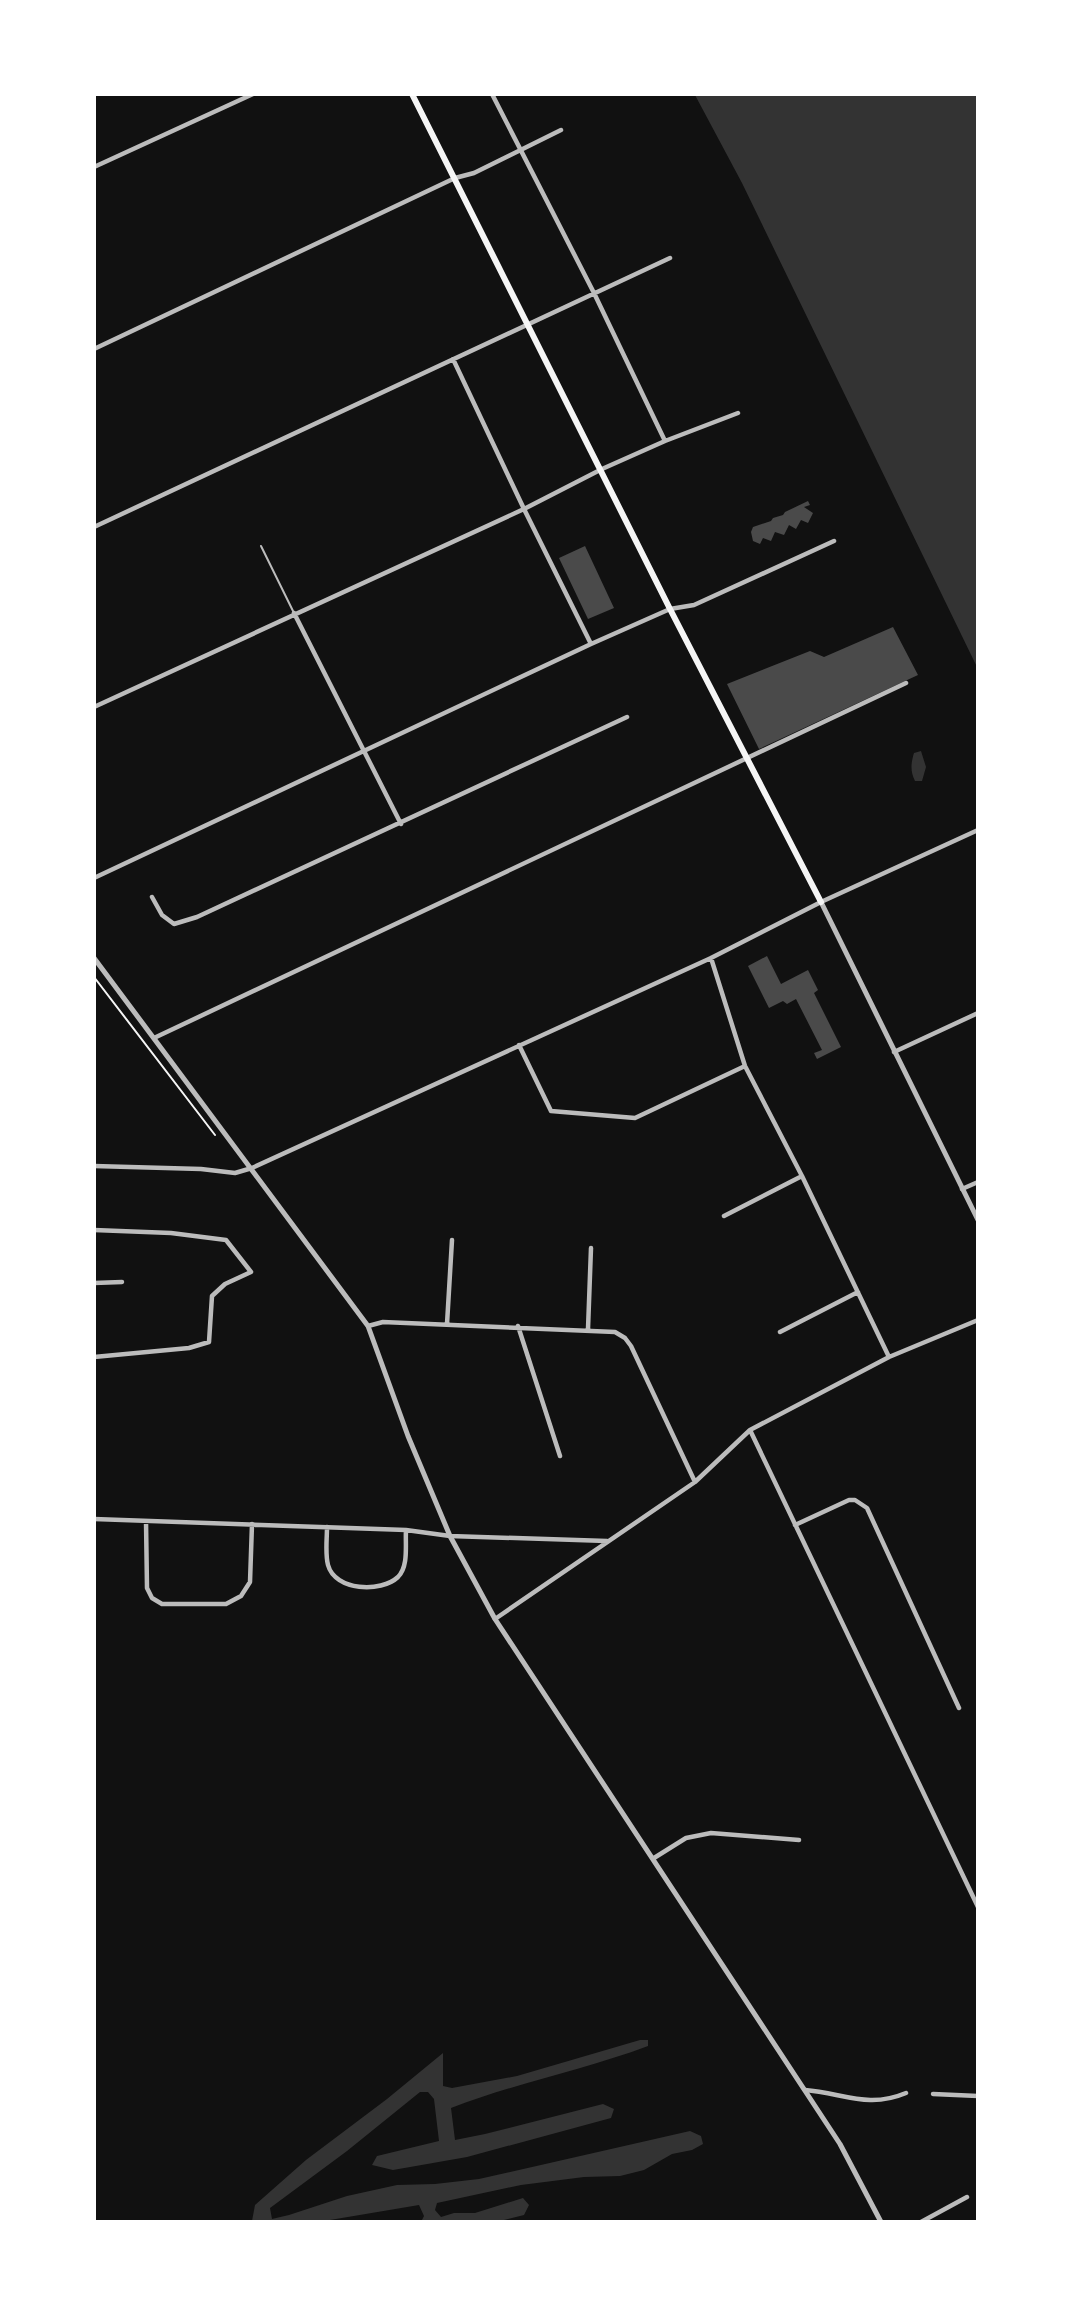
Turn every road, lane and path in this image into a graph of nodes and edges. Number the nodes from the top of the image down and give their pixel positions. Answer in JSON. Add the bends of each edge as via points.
{"nodes":[{"id":1,"x":253,"y":94,"type":"edge"},
{"id":2,"x":412,"y":94,"type":"edge"},
{"id":3,"x":492,"y":94,"type":"edge"},
{"id":4,"x":561,"y":130,"type":"dead end"},
{"id":5,"x":519,"y":150,"type":"junction"},
{"id":6,"x":94,"y":167,"type":"edge"},
{"id":7,"x":455,"y":178,"type":"junction"},
{"id":8,"x":670,"y":258,"type":"dead end"},
{"id":9,"x":594,"y":293,"type":"junction"},
{"id":10,"x":528,"y":324,"type":"junction"},
{"id":11,"x":94,"y":349,"type":"edge"},
{"id":12,"x":453,"y":359,"type":"junction"},
{"id":13,"x":738,"y":413,"type":"dead end"},
{"id":14,"x":665,"y":441,"type":"junction"},
{"id":15,"x":602,"y":469,"type":"junction"},
{"id":16,"x":524,"y":509,"type":"junction"},
{"id":17,"x":94,"y":527,"type":"edge"},
{"id":18,"x":834,"y":541,"type":"dead end"},
{"id":19,"x":261,"y":546,"type":"dead end"},
{"id":20,"x":670,"y":610,"type":"junction"},
{"id":21,"x":294,"y":613,"type":"junction"},
{"id":22,"x":591,"y":644,"type":"junction"},
{"id":23,"x":906,"y":683,"type":"dead end"},
{"id":24,"x":94,"y":707,"type":"edge"},
{"id":25,"x":627,"y":717,"type":"dead end"},
{"id":26,"x":365,"y":751,"type":"junction"},
{"id":27,"x":748,"y":759,"type":"junction"},
{"id":28,"x":401,"y":824,"type":"junction"},
{"id":29,"x":978,"y":830,"type":"edge"},
{"id":30,"x":94,"y":878,"type":"edge"},
{"id":31,"x":152,"y":897,"type":"dead end"},
{"id":32,"x":821,"y":902,"type":"junction"},
{"id":33,"x":711,"y":957,"type":"junction"},
{"id":34,"x":94,"y":958,"type":"edge"},
{"id":35,"x":94,"y":976,"type":"edge"},
{"id":36,"x":978,"y":1013,"type":"edge"},
{"id":37,"x":154,"y":1038,"type":"junction"},
{"id":38,"x":519,"y":1045,"type":"junction"},
{"id":39,"x":894,"y":1052,"type":"junction"},
{"id":40,"x":745,"y":1066,"type":"junction"},
{"id":41,"x":221,"y":1143,"type":"dead end"},
{"id":42,"x":94,"y":1166,"type":"edge"},
{"id":43,"x":252,"y":1168,"type":"junction"},
{"id":44,"x":802,"y":1176,"type":"junction"},
{"id":45,"x":978,"y":1182,"type":"edge"},
{"id":46,"x":962,"y":1189,"type":"junction"},
{"id":47,"x":724,"y":1216,"type":"dead end"},
{"id":48,"x":978,"y":1220,"type":"edge"},
{"id":49,"x":94,"y":1230,"type":"edge"},
{"id":50,"x":452,"y":1240,"type":"dead end"},
{"id":51,"x":591,"y":1248,"type":"dead end"},
{"id":52,"x":122,"y":1282,"type":"dead end"},
{"id":53,"x":94,"y":1283,"type":"edge"},
{"id":54,"x":858,"y":1292,"type":"junction"},
{"id":55,"x":978,"y":1320,"type":"edge"},
{"id":56,"x":447,"y":1324,"type":"junction"},
{"id":57,"x":368,"y":1326,"type":"junction"},
{"id":58,"x":518,"y":1326,"type":"junction"},
{"id":59,"x":588,"y":1329,"type":"junction"},
{"id":60,"x":779,"y":1332,"type":"dead end"},
{"id":61,"x":94,"y":1357,"type":"edge"},
{"id":62,"x":888,"y":1357,"type":"junction"},
{"id":63,"x":750,"y":1430,"type":"junction"},
{"id":64,"x":560,"y":1456,"type":"dead end"},
{"id":65,"x":695,"y":1482,"type":"junction"},
{"id":66,"x":94,"y":1519,"type":"edge"},
{"id":67,"x":146,"y":1521,"type":"junction"},
{"id":68,"x":252,"y":1524,"type":"junction"},
{"id":69,"x":795,"y":1525,"type":"junction"},
{"id":70,"x":327,"y":1527,"type":"junction"},
{"id":71,"x":406,"y":1530,"type":"junction"},
{"id":72,"x":450,"y":1536,"type":"junction"},
{"id":73,"x":610,"y":1541,"type":"junction"},
{"id":74,"x":495,"y":1619,"type":"junction"},
{"id":75,"x":959,"y":1708,"type":"dead end"},
{"id":76,"x":799,"y":1840,"type":"dead end"},
{"id":77,"x":654,"y":1858,"type":"junction"},
{"id":78,"x":978,"y":1907,"type":"edge"},
{"id":79,"x":805,"y":2090,"type":"junction"},
{"id":80,"x":906,"y":2093,"type":"dead end"},
{"id":81,"x":933,"y":2094,"type":"dead end"},
{"id":82,"x":978,"y":2096,"type":"edge"},
{"id":83,"x":967,"y":2197,"type":"dead end"},
{"id":84,"x":881,"y":2221,"type":"edge"},
{"id":85,"x":921,"y":2221,"type":"edge"}],
"edges":[{"from":1,"to":6,"type":"street"},
{"from":2,"to":7,"type":"main road"},
{"from":3,"to":5,"type":"street"},
{"from":4,"to":5,"type":"street"},
{"from":5,"to":7,"type":"street"},
{"from":5,"to":9,"type":"street"},
{"from":7,"to":10,"type":"main road"},
{"from":7,"to":11,"type":"street"},
{"from":8,"to":9,"type":"street"},
{"from":9,"to":10,"type":"street"},
{"from":9,"to":14,"type":"street"},
{"from":10,"to":12,"type":"street"},
{"from":10,"to":15,"type":"main road"},
{"from":12,"to":16,"type":"street"},
{"from":12,"to":17,"type":"street"},
{"from":13,"to":14,"type":"street"},
{"from":14,"to":15,"type":"street"},
{"from":15,"to":16,"type":"street"},
{"from":15,"to":20,"type":"main road"},
{"from":16,"to":21,"type":"street"},
{"from":16,"to":22,"type":"street"},
{"from":18,"to":20,"type":"street","via":[[694,605]]},
{"from":19,"to":21,"type":"lane"},
{"from":20,"to":22,"type":"street"},
{"from":20,"to":27,"type":"main road"},
{"from":21,"to":24,"type":"street"},
{"from":21,"to":26,"type":"street"},
{"from":22,"to":26,"type":"street"},
{"from":23,"to":27,"type":"street"},
{"from":25,"to":28,"type":"street"},
{"from":26,"to":28,"type":"street"},
{"from":26,"to":30,"type":"street"},
{"from":27,"to":32,"type":"main road"},
{"from":27,"to":37,"type":"street"},
{"from":28,"to":31,"type":"street","via":[[174,924],[162,915]]},
{"from":29,"to":32,"type":"street"},
{"from":32,"to":33,"type":"street"},
{"from":32,"to":39,"type":"street"},
{"from":33,"to":38,"type":"street"},
{"from":33,"to":40,"type":"street"},
{"from":34,"to":37,"type":"street"},
{"from":35,"to":41,"type":"path"},
{"from":36,"to":39,"type":"street"},
{"from":37,"to":43,"type":"street"},
{"from":38,"to":40,"type":"street","via":[[551,1111],[635,1118]]},
{"from":38,"to":43,"type":"street"},
{"from":39,"to":46,"type":"street"},
{"from":40,"to":44,"type":"street"},
{"from":42,"to":43,"type":"street","via":[[235,1173]]},
{"from":43,"to":57,"type":"street"},
{"from":44,"to":47,"type":"street"},
{"from":44,"to":54,"type":"street"},
{"from":45,"to":46,"type":"street"},
{"from":46,"to":48,"type":"street"},
{"from":49,"to":61,"type":"street","via":[[226,1240],[251,1272],[212,1296],[209,1342]]},
{"from":50,"to":56,"type":"street"},
{"from":51,"to":59,"type":"street"},
{"from":52,"to":53,"type":"street"},
{"from":54,"to":60,"type":"street"},
{"from":54,"to":62,"type":"street"},
{"from":55,"to":62,"type":"street"},
{"from":56,"to":57,"type":"street","via":[[383,1322]]},
{"from":56,"to":58,"type":"street"},
{"from":57,"to":72,"type":"street"},
{"from":58,"to":59,"type":"street"},
{"from":58,"to":64,"type":"street"},
{"from":59,"to":65,"type":"street","via":[[615,1332],[631,1346]]},
{"from":62,"to":63,"type":"street"},
{"from":63,"to":65,"type":"street"},
{"from":63,"to":69,"type":"street"},
{"from":65,"to":73,"type":"street"},
{"from":66,"to":67,"type":"street"},
{"from":67,"to":68,"type":"street"},
{"from":67,"to":68,"type":"street","via":[[147,1588],[162,1604],[226,1604],[241,1596],[250,1582]]},
{"from":68,"to":70,"type":"street"},
{"from":69,"to":75,"type":"street","via":[[849,1500],[867,1508]]},
{"from":69,"to":78,"type":"street"},
{"from":70,"to":71,"type":"street"},
{"from":70,"to":71,"type":"street","via":[[328,1565],[333,1575],[349,1586],[385,1585],[399,1576],[405,1566]]},
{"from":71,"to":72,"type":"street"},
{"from":72,"to":73,"type":"street"},
{"from":72,"to":74,"type":"street"},
{"from":73,"to":74,"type":"street"},
{"from":74,"to":77,"type":"street"},
{"from":76,"to":77,"type":"street","via":[[711,1833],[686,1839]]},
{"from":77,"to":79,"type":"street"},
{"from":79,"to":80,"type":"street","via":[[864,2101],[887,2101]]},
{"from":79,"to":84,"type":"street"},
{"from":81,"to":82,"type":"street"},
{"from":83,"to":85,"type":"street"}]}
